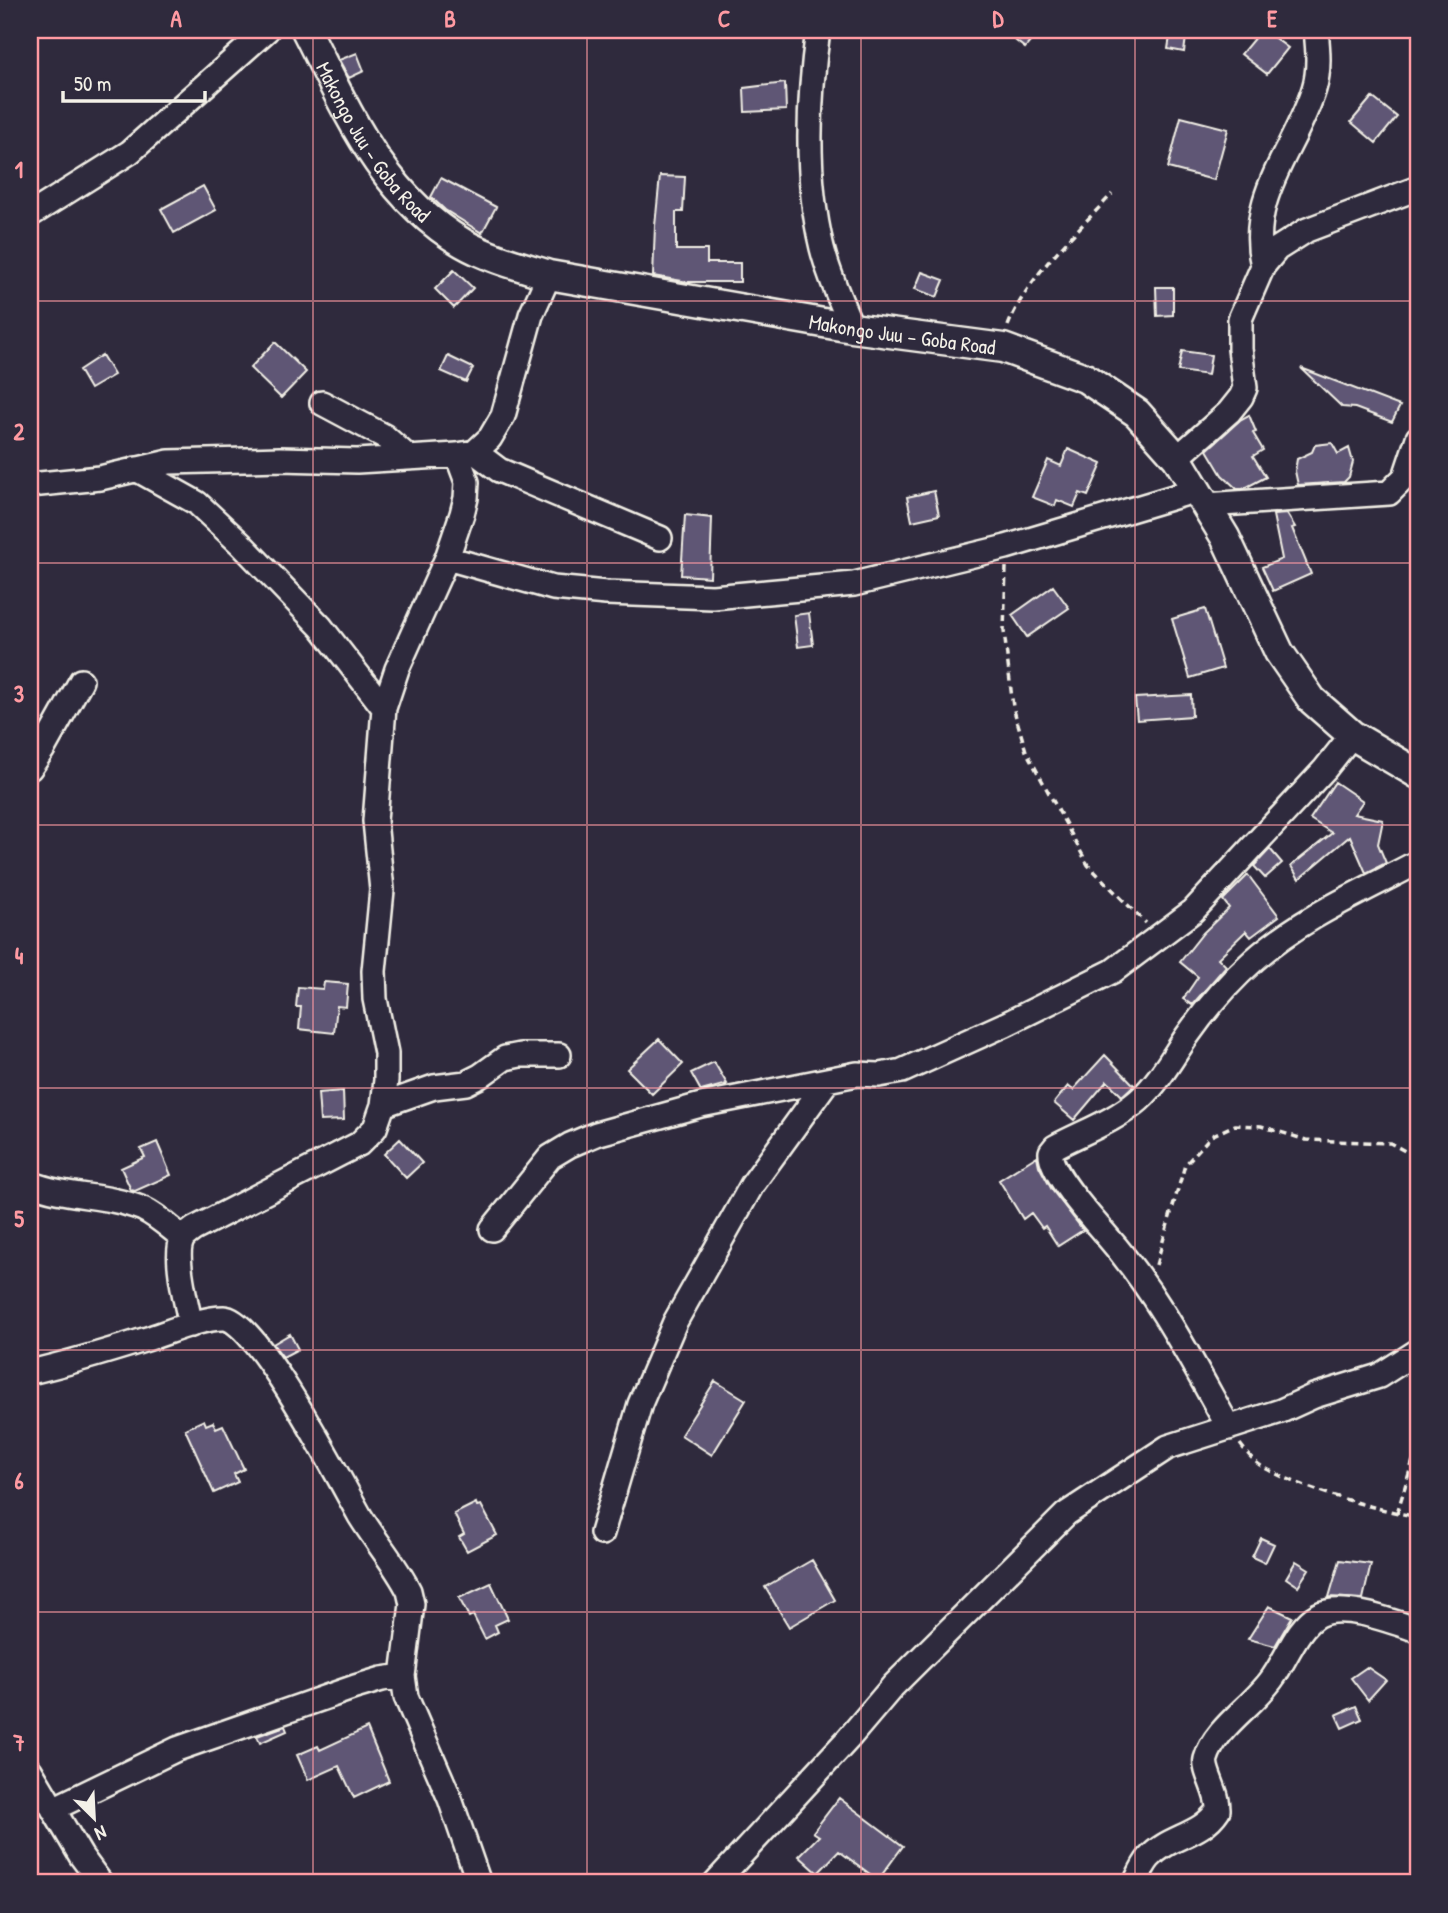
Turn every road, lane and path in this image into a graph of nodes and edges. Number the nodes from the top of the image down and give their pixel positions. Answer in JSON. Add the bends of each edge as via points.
{"nodes":[{"id":1,"x":267,"y":30,"type":"edge"},
{"id":2,"x":306,"y":30,"type":"edge"},
{"id":3,"x":818,"y":30,"type":"edge"},
{"id":4,"x":1316,"y":30,"type":"edge"},
{"id":5,"x":1418,"y":188,"type":"edge"},
{"id":6,"x":1112,"y":194,"type":"dead end"},
{"id":7,"x":30,"y":215,"type":"edge"},
{"id":8,"x":1262,"y":266,"type":"junction"},
{"id":9,"x":549,"y":275,"type":"junction"},
{"id":10,"x":852,"y":328,"type":"junction"},
{"id":11,"x":1003,"y":348,"type":"junction"},
{"id":12,"x":322,"y":403,"type":"dead end"},
{"id":13,"x":1418,"y":438,"type":"edge"},
{"id":14,"x":466,"y":454,"type":"junction"},
{"id":15,"x":409,"y":458,"type":"junction"},
{"id":16,"x":1177,"y":458,"type":"junction"},
{"id":17,"x":136,"y":469,"type":"junction"},
{"id":18,"x":30,"y":485,"type":"edge"},
{"id":19,"x":1201,"y":497,"type":"junction"},
{"id":20,"x":660,"y":538,"type":"dead end"},
{"id":21,"x":1006,"y":547,"type":"junction"},
{"id":22,"x":447,"y":558,"type":"junction"},
{"id":23,"x":81,"y":681,"type":"dead end"},
{"id":24,"x":384,"y":708,"type":"junction"},
{"id":25,"x":1352,"y":735,"type":"junction"},
{"id":26,"x":30,"y":768,"type":"edge"},
{"id":27,"x":1418,"y":774,"type":"edge"},
{"id":28,"x":1418,"y":862,"type":"edge"},
{"id":29,"x":1161,"y":936,"type":"junction"},
{"id":30,"x":559,"y":1055,"type":"dead end"},
{"id":31,"x":828,"y":1080,"type":"junction"},
{"id":32,"x":383,"y":1105,"type":"junction"},
{"id":33,"x":1418,"y":1158,"type":"edge"},
{"id":34,"x":30,"y":1183,"type":"edge"},
{"id":35,"x":492,"y":1229,"type":"dead end"},
{"id":36,"x":183,"y":1238,"type":"junction"},
{"id":37,"x":1153,"y":1294,"type":"junction"},
{"id":38,"x":191,"y":1325,"type":"junction"},
{"id":39,"x":1418,"y":1351,"type":"edge"},
{"id":40,"x":30,"y":1372,"type":"edge"},
{"id":41,"x":1229,"y":1428,"type":"junction"},
{"id":42,"x":1418,"y":1444,"type":"edge"},
{"id":43,"x":1396,"y":1513,"type":"junction"},
{"id":44,"x":1418,"y":1517,"type":"edge"},
{"id":45,"x":602,"y":1533,"type":"dead end"},
{"id":46,"x":1418,"y":1629,"type":"edge"},
{"id":47,"x":403,"y":1676,"type":"junction"},
{"id":48,"x":30,"y":1770,"type":"edge"},
{"id":49,"x":53,"y":1809,"type":"junction"},
{"id":50,"x":101,"y":1883,"type":"edge"},
{"id":51,"x":479,"y":1883,"type":"edge"},
{"id":52,"x":715,"y":1883,"type":"edge"},
{"id":53,"x":1135,"y":1883,"type":"edge"}],
"edges":[{"from":1,"to":7,"type":"street","via":[[130,152]]},
{"from":2,"to":9,"type":"street","name":"Makongo Juu – Goba Road","via":[[364,144],[397,189],[463,243]]},
{"from":3,"to":10,"type":"street","via":[[810,159],[814,202],[822,248]]},
{"from":4,"to":8,"type":"street","via":[[1319,55],[1314,88],[1267,191],[1258,230]]},
{"from":5,"to":8,"type":"street","via":[[1307,230],[1277,249]]},
{"from":6,"to":11,"type":"path","via":[[1032,282],[1014,309]]},
{"from":8,"to":16,"type":"street","via":[[1240,319],[1245,388],[1229,412]]},
{"from":9,"to":10,"type":"street","name":"Makongo Juu – Goba Road"},
{"from":9,"to":14,"type":"street","via":[[523,340],[503,416],[489,438]]},
{"from":10,"to":11,"type":"street","name":"Makongo Juu – Goba Road"},
{"from":11,"to":16,"type":"street","name":"Makongo Juu – Goba Road","via":[[1085,378],[1137,413]]},
{"from":12,"to":15,"type":"street","via":[[384,436]]},
{"from":13,"to":19,"type":"street","via":[[1405,477],[1389,493]]},
{"from":14,"to":15,"type":"street"},
{"from":14,"to":20,"type":"street"},
{"from":14,"to":22,"type":"street","via":[[466,498]]},
{"from":15,"to":17,"type":"street","via":[[169,462]]},
{"from":16,"to":19,"type":"street","name":"Makongo Juu – Goba Road"},
{"from":17,"to":18,"type":"street","via":[[100,478]]},
{"from":17,"to":24,"type":"street","via":[[197,503],[241,544],[321,627]]},
{"from":19,"to":21,"type":"street"},
{"from":19,"to":25,"type":"street","name":"Makongo Juu – Goba Road","via":[[1279,652],[1312,700]]},
{"from":21,"to":22,"type":"street","via":[[854,584],[713,597],[553,588]]},
{"from":21,"to":29,"type":"path","via":[[1004,631],[1013,707],[1026,751],[1088,865]]},
{"from":22,"to":24,"type":"street"},
{"from":23,"to":26,"type":"street"},
{"from":24,"to":32,"type":"street","via":[[375,821],[382,890],[374,971],[386,1054]]},
{"from":25,"to":27,"type":"street","name":"Makongo Juu – Goba Road"},
{"from":25,"to":29,"type":"street","via":[[1193,911]]},
{"from":28,"to":37,"type":"street","via":[[1332,905],[1254,960],[1222,992],[1139,1100],[1051,1152],[1051,1160],[1078,1202]]},
{"from":29,"to":31,"type":"street","via":[[1113,971],[902,1071]]},
{"from":30,"to":32,"type":"street","via":[[505,1058],[466,1083],[434,1087]]},
{"from":31,"to":35,"type":"street","via":[[701,1105],[570,1145],[550,1157]]},
{"from":31,"to":45,"type":"street","via":[[752,1185],[675,1322],[640,1404]]},
{"from":32,"to":36,"type":"street","via":[[375,1128],[359,1144]]},
{"from":33,"to":37,"type":"path","via":[[1390,1143],[1306,1140],[1261,1126],[1235,1125],[1211,1136],[1185,1166],[1157,1259]]},
{"from":34,"to":36,"type":"street","via":[[143,1209]]},
{"from":36,"to":38,"type":"street","via":[[179,1250]]},
{"from":37,"to":41,"type":"street"},
{"from":38,"to":40,"type":"street"},
{"from":38,"to":47,"type":"street","via":[[227,1318],[244,1328],[305,1416],[409,1591],[412,1604]]},
{"from":39,"to":41,"type":"street","via":[[1379,1376]]},
{"from":41,"to":43,"type":"path","via":[[1262,1467],[1312,1488]]},
{"from":41,"to":52,"type":"street","via":[[1168,1447],[1066,1514],[893,1686]]},
{"from":42,"to":43,"type":"path"},
{"from":43,"to":44,"type":"path"},
{"from":46,"to":53,"type":"street","via":[[1350,1612],[1318,1615],[1303,1629],[1272,1679],[1212,1746],[1205,1762],[1219,1801],[1213,1819],[1149,1858]]},
{"from":47,"to":49,"type":"street","via":[[355,1687],[177,1749]]},
{"from":47,"to":51,"type":"street","via":[[406,1697],[450,1799]]},
{"from":48,"to":49,"type":"street"},
{"from":49,"to":50,"type":"street"}]}
